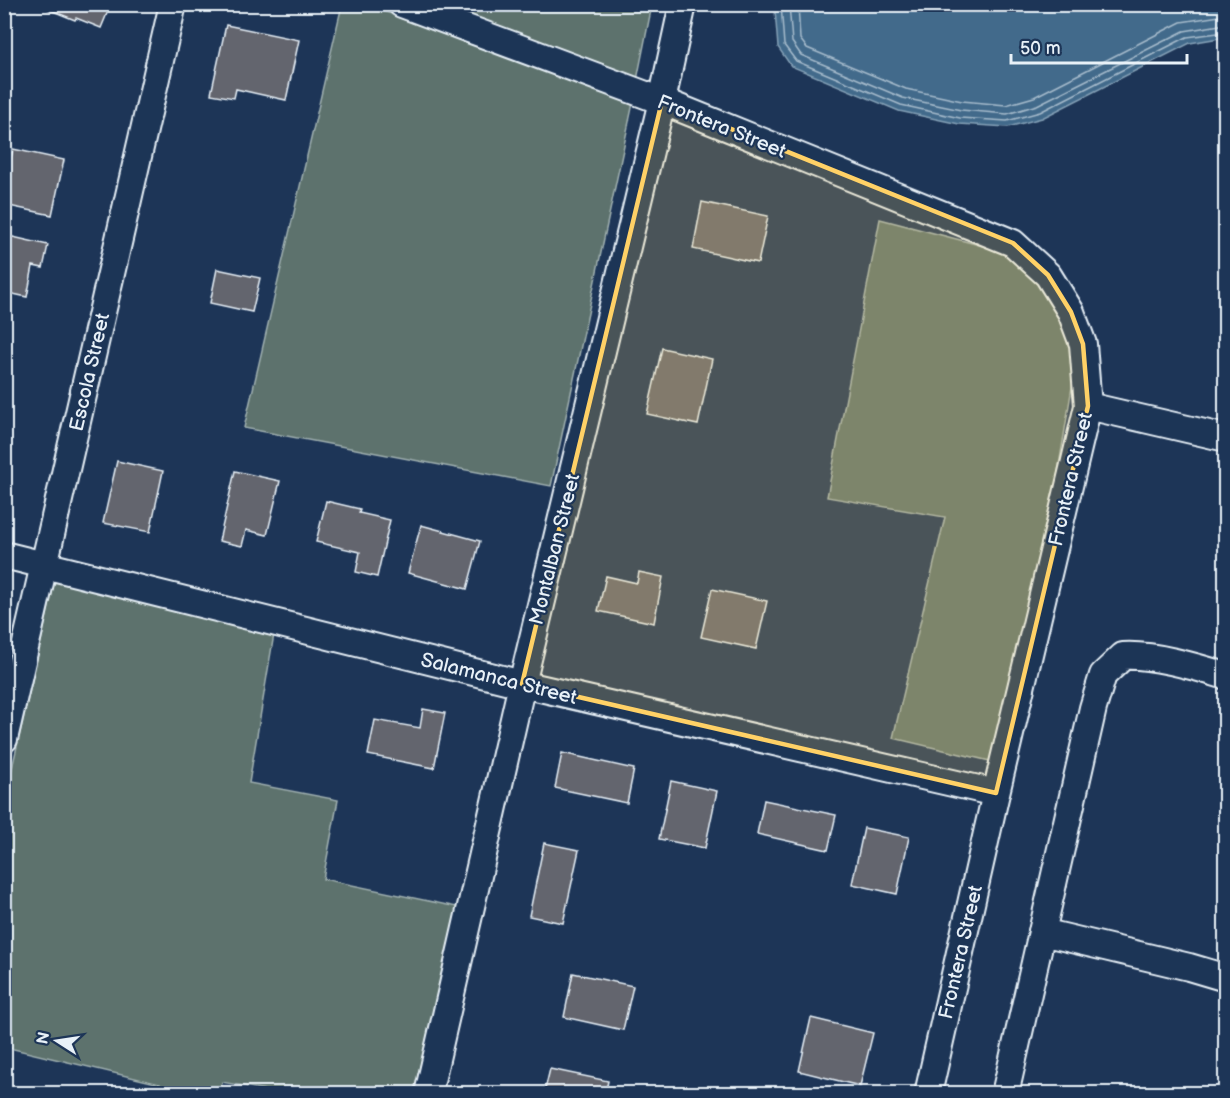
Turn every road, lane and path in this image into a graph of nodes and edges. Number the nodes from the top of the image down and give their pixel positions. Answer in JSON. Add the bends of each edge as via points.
{"nodes":[{"id":1,"x":173,"y":4,"type":"edge"},
{"id":2,"x":402,"y":4,"type":"edge"},
{"id":3,"x":683,"y":4,"type":"edge"},
{"id":4,"x":662,"y":101,"type":"junction"},
{"id":5,"x":1088,"y":406,"type":"junction"},
{"id":6,"x":1226,"y":438,"type":"edge"},
{"id":7,"x":4,"y":555,"type":"edge"},
{"id":8,"x":45,"y":565,"type":"junction"},
{"id":9,"x":1226,"y":676,"type":"edge"},
{"id":10,"x":522,"y":684,"type":"junction"},
{"id":11,"x":4,"y":739,"type":"edge"},
{"id":12,"x":996,"y":793,"type":"junction"},
{"id":13,"x":1042,"y":932,"type":"junction"},
{"id":14,"x":1226,"y":978,"type":"edge"},
{"id":15,"x":428,"y":1094,"type":"edge"},
{"id":16,"x":928,"y":1094,"type":"edge"},
{"id":17,"x":1005,"y":1094,"type":"edge"}],
"edges":[{"from":1,"to":8,"type":"street","name":"Escola Street"},
{"from":2,"to":4,"type":"street","name":"Frontera Street"},
{"from":3,"to":4,"type":"street","name":"Montalban Street"},
{"from":4,"to":5,"type":"street","name":"Frontera Street","via":[[1013,243],[1048,275],[1071,312],[1083,344]]},
{"from":4,"to":10,"type":"street","name":"Montalban Street"},
{"from":5,"to":6,"type":"street"},
{"from":5,"to":12,"type":"street","name":"Frontera Street"},
{"from":7,"to":8,"type":"street","name":"Salamanca Street"},
{"from":8,"to":10,"type":"street","name":"Salamanca Street"},
{"from":8,"to":11,"type":"street","name":"Escola Street"},
{"from":9,"to":13,"type":"street","via":[[1138,655],[1123,656],[1103,675]]},
{"from":10,"to":12,"type":"street","name":"Salamanca Street"},
{"from":10,"to":15,"type":"street","name":"Montalban Street"},
{"from":12,"to":16,"type":"street","name":"Frontera Street"},
{"from":13,"to":14,"type":"street"},
{"from":13,"to":17,"type":"street"}]}
